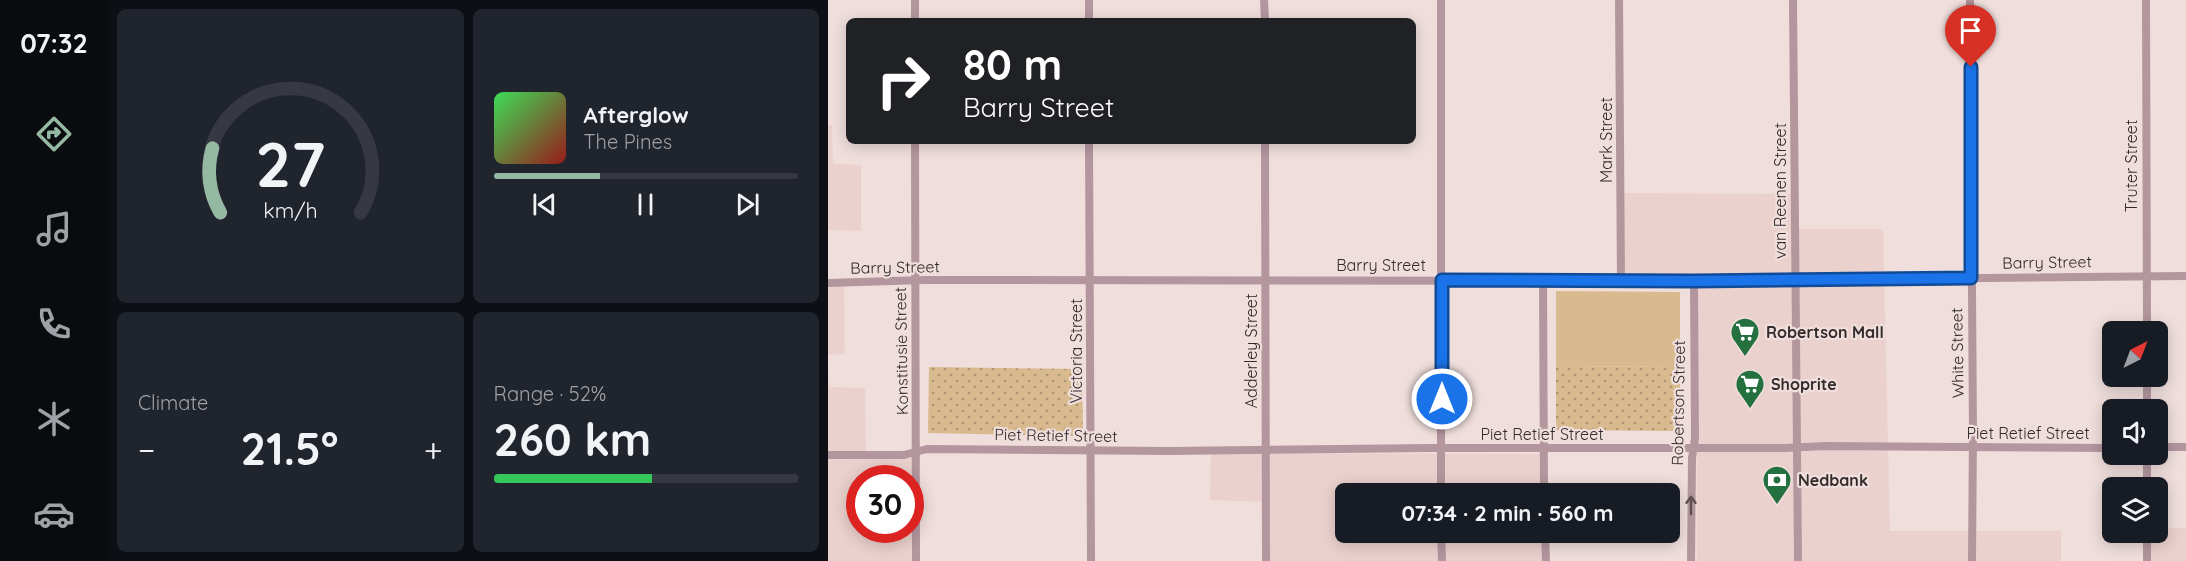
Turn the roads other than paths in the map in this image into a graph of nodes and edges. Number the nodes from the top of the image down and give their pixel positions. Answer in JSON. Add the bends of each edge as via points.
{"nodes":[{"id":1,"x":915,"y":0,"type":"edge"},
{"id":2,"x":1089,"y":0,"type":"edge"},
{"id":3,"x":1264,"y":0,"type":"edge"},
{"id":4,"x":1441,"y":0,"type":"edge"},
{"id":5,"x":1619,"y":0,"type":"edge"},
{"id":6,"x":1793,"y":0,"type":"edge"},
{"id":7,"x":1970,"y":0,"type":"edge"},
{"id":8,"x":2146,"y":0,"type":"edge"},
{"id":9,"x":915,"y":18,"type":"edge"},
{"id":10,"x":1089,"y":18,"type":"edge"},
{"id":11,"x":1264,"y":18,"type":"edge"},
{"id":12,"x":915,"y":144,"type":"edge"},
{"id":13,"x":1089,"y":144,"type":"edge"},
{"id":14,"x":1266,"y":144,"type":"edge"},
{"id":15,"x":2146,"y":275,"type":"junction"},
{"id":16,"x":2186,"y":276,"type":"edge"},
{"id":17,"x":1971,"y":278,"type":"junction"},
{"id":18,"x":1442,"y":280,"type":"junction"},
{"id":19,"x":1621,"y":280,"type":"junction"},
{"id":20,"x":1795,"y":280,"type":"junction"},
{"id":21,"x":915,"y":281,"type":"junction"},
{"id":22,"x":1090,"y":281,"type":"junction"},
{"id":23,"x":1267,"y":281,"type":"junction"},
{"id":24,"x":1543,"y":281,"type":"junction"},
{"id":25,"x":1694,"y":281,"type":"junction"},
{"id":26,"x":828,"y":283,"type":"edge"},
{"id":27,"x":2147,"y":321,"type":"edge"},
{"id":28,"x":1797,"y":447,"type":"junction"},
{"id":29,"x":2168,"y":447,"type":"edge"},
{"id":30,"x":2186,"y":447,"type":"edge"},
{"id":31,"x":1442,"y":448,"type":"junction"},
{"id":32,"x":1543,"y":448,"type":"junction"},
{"id":33,"x":1972,"y":448,"type":"junction"},
{"id":34,"x":2102,"y":448,"type":"edge"},
{"id":35,"x":1265,"y":449,"type":"junction"},
{"id":36,"x":1693,"y":449,"type":"junction"},
{"id":37,"x":1092,"y":450,"type":"junction"},
{"id":38,"x":917,"y":451,"type":"junction"},
{"id":39,"x":828,"y":455,"type":"edge"},
{"id":40,"x":1441,"y":483,"type":"edge"},
{"id":41,"x":1544,"y":483,"type":"edge"},
{"id":42,"x":1441,"y":543,"type":"edge"},
{"id":43,"x":1545,"y":543,"type":"edge"},
{"id":44,"x":2147,"y":543,"type":"edge"},
{"id":45,"x":916,"y":561,"type":"edge"},
{"id":46,"x":1091,"y":561,"type":"edge"},
{"id":47,"x":1266,"y":561,"type":"edge"},
{"id":48,"x":1442,"y":561,"type":"edge"},
{"id":49,"x":1546,"y":561,"type":"edge"},
{"id":50,"x":1691,"y":561,"type":"edge"},
{"id":51,"x":1798,"y":561,"type":"edge"},
{"id":52,"x":1972,"y":561,"type":"edge"},
{"id":53,"x":2147,"y":561,"type":"edge"}],
"edges":[{"from":1,"to":9,"type":"street"},
{"from":2,"to":10,"type":"street"},
{"from":3,"to":11,"type":"street"},
{"from":4,"to":18,"type":"street"},
{"from":5,"to":19,"type":"street","name":"Mark Street"},
{"from":6,"to":20,"type":"street","name":"van Reenen Street"},
{"from":7,"to":17,"type":"street","name":"White Street"},
{"from":8,"to":15,"type":"street","name":"Truter Street"},
{"from":12,"to":21,"type":"street","name":"Konstitusie Street"},
{"from":13,"to":22,"type":"street","name":"Victoria Street"},
{"from":14,"to":23,"type":"street","name":"Adderley Street"},
{"from":15,"to":16,"type":"street","name":"Barry Street"},
{"from":15,"to":17,"type":"street","name":"Barry Street"},
{"from":15,"to":27,"type":"street","name":"Truter Street"},
{"from":17,"to":20,"type":"street","name":"Barry Street"},
{"from":17,"to":33,"type":"street","name":"White Street"},
{"from":18,"to":23,"type":"street","name":"Barry Street"},
{"from":18,"to":24,"type":"street","name":"Barry Street"},
{"from":18,"to":31,"type":"street"},
{"from":19,"to":24,"type":"street","name":"Barry Street"},
{"from":19,"to":25,"type":"street","name":"Barry Street"},
{"from":20,"to":25,"type":"street","name":"Barry Street"},
{"from":20,"to":28,"type":"street","name":"van Reenen Street"},
{"from":21,"to":22,"type":"street","name":"Barry Street"},
{"from":21,"to":26,"type":"street","name":"Barry Street"},
{"from":21,"to":38,"type":"street","name":"Konstitusie Street"},
{"from":22,"to":23,"type":"street","name":"Barry Street"},
{"from":22,"to":37,"type":"street","name":"Victoria Street"},
{"from":23,"to":35,"type":"street","name":"Adderley Street"},
{"from":24,"to":32,"type":"street"},
{"from":25,"to":36,"type":"street","name":"Robertson Street"},
{"from":28,"to":33,"type":"street","name":"Piet Retief Street"},
{"from":28,"to":36,"type":"street","name":"Piet Retief Street"},
{"from":28,"to":51,"type":"street","name":"van Reenen Street"},
{"from":29,"to":30,"type":"street"},
{"from":31,"to":32,"type":"street","name":"Piet Retief Street"},
{"from":31,"to":35,"type":"street","name":"Piet Retief Street"},
{"from":31,"to":40,"type":"street"},
{"from":32,"to":36,"type":"street","name":"Piet Retief Street"},
{"from":32,"to":41,"type":"street"},
{"from":33,"to":34,"type":"street","name":"Piet Retief Street"},
{"from":33,"to":52,"type":"street","name":"White Street"},
{"from":35,"to":37,"type":"street","name":"Piet Retief Street"},
{"from":35,"to":47,"type":"street","name":"Adderley Street"},
{"from":50,"to":36,"type":"street","name":"Robertson Street","one_way":true},
{"from":37,"to":38,"type":"street","name":"Piet Retief Street"},
{"from":37,"to":46,"type":"street","name":"Victoria Street"},
{"from":38,"to":39,"type":"street","name":"Piet Retief Street","via":[[904,455]]},
{"from":38,"to":45,"type":"street","name":"Konstitusie Street"},
{"from":42,"to":48,"type":"street"},
{"from":43,"to":49,"type":"street"},
{"from":44,"to":53,"type":"street"}]}
